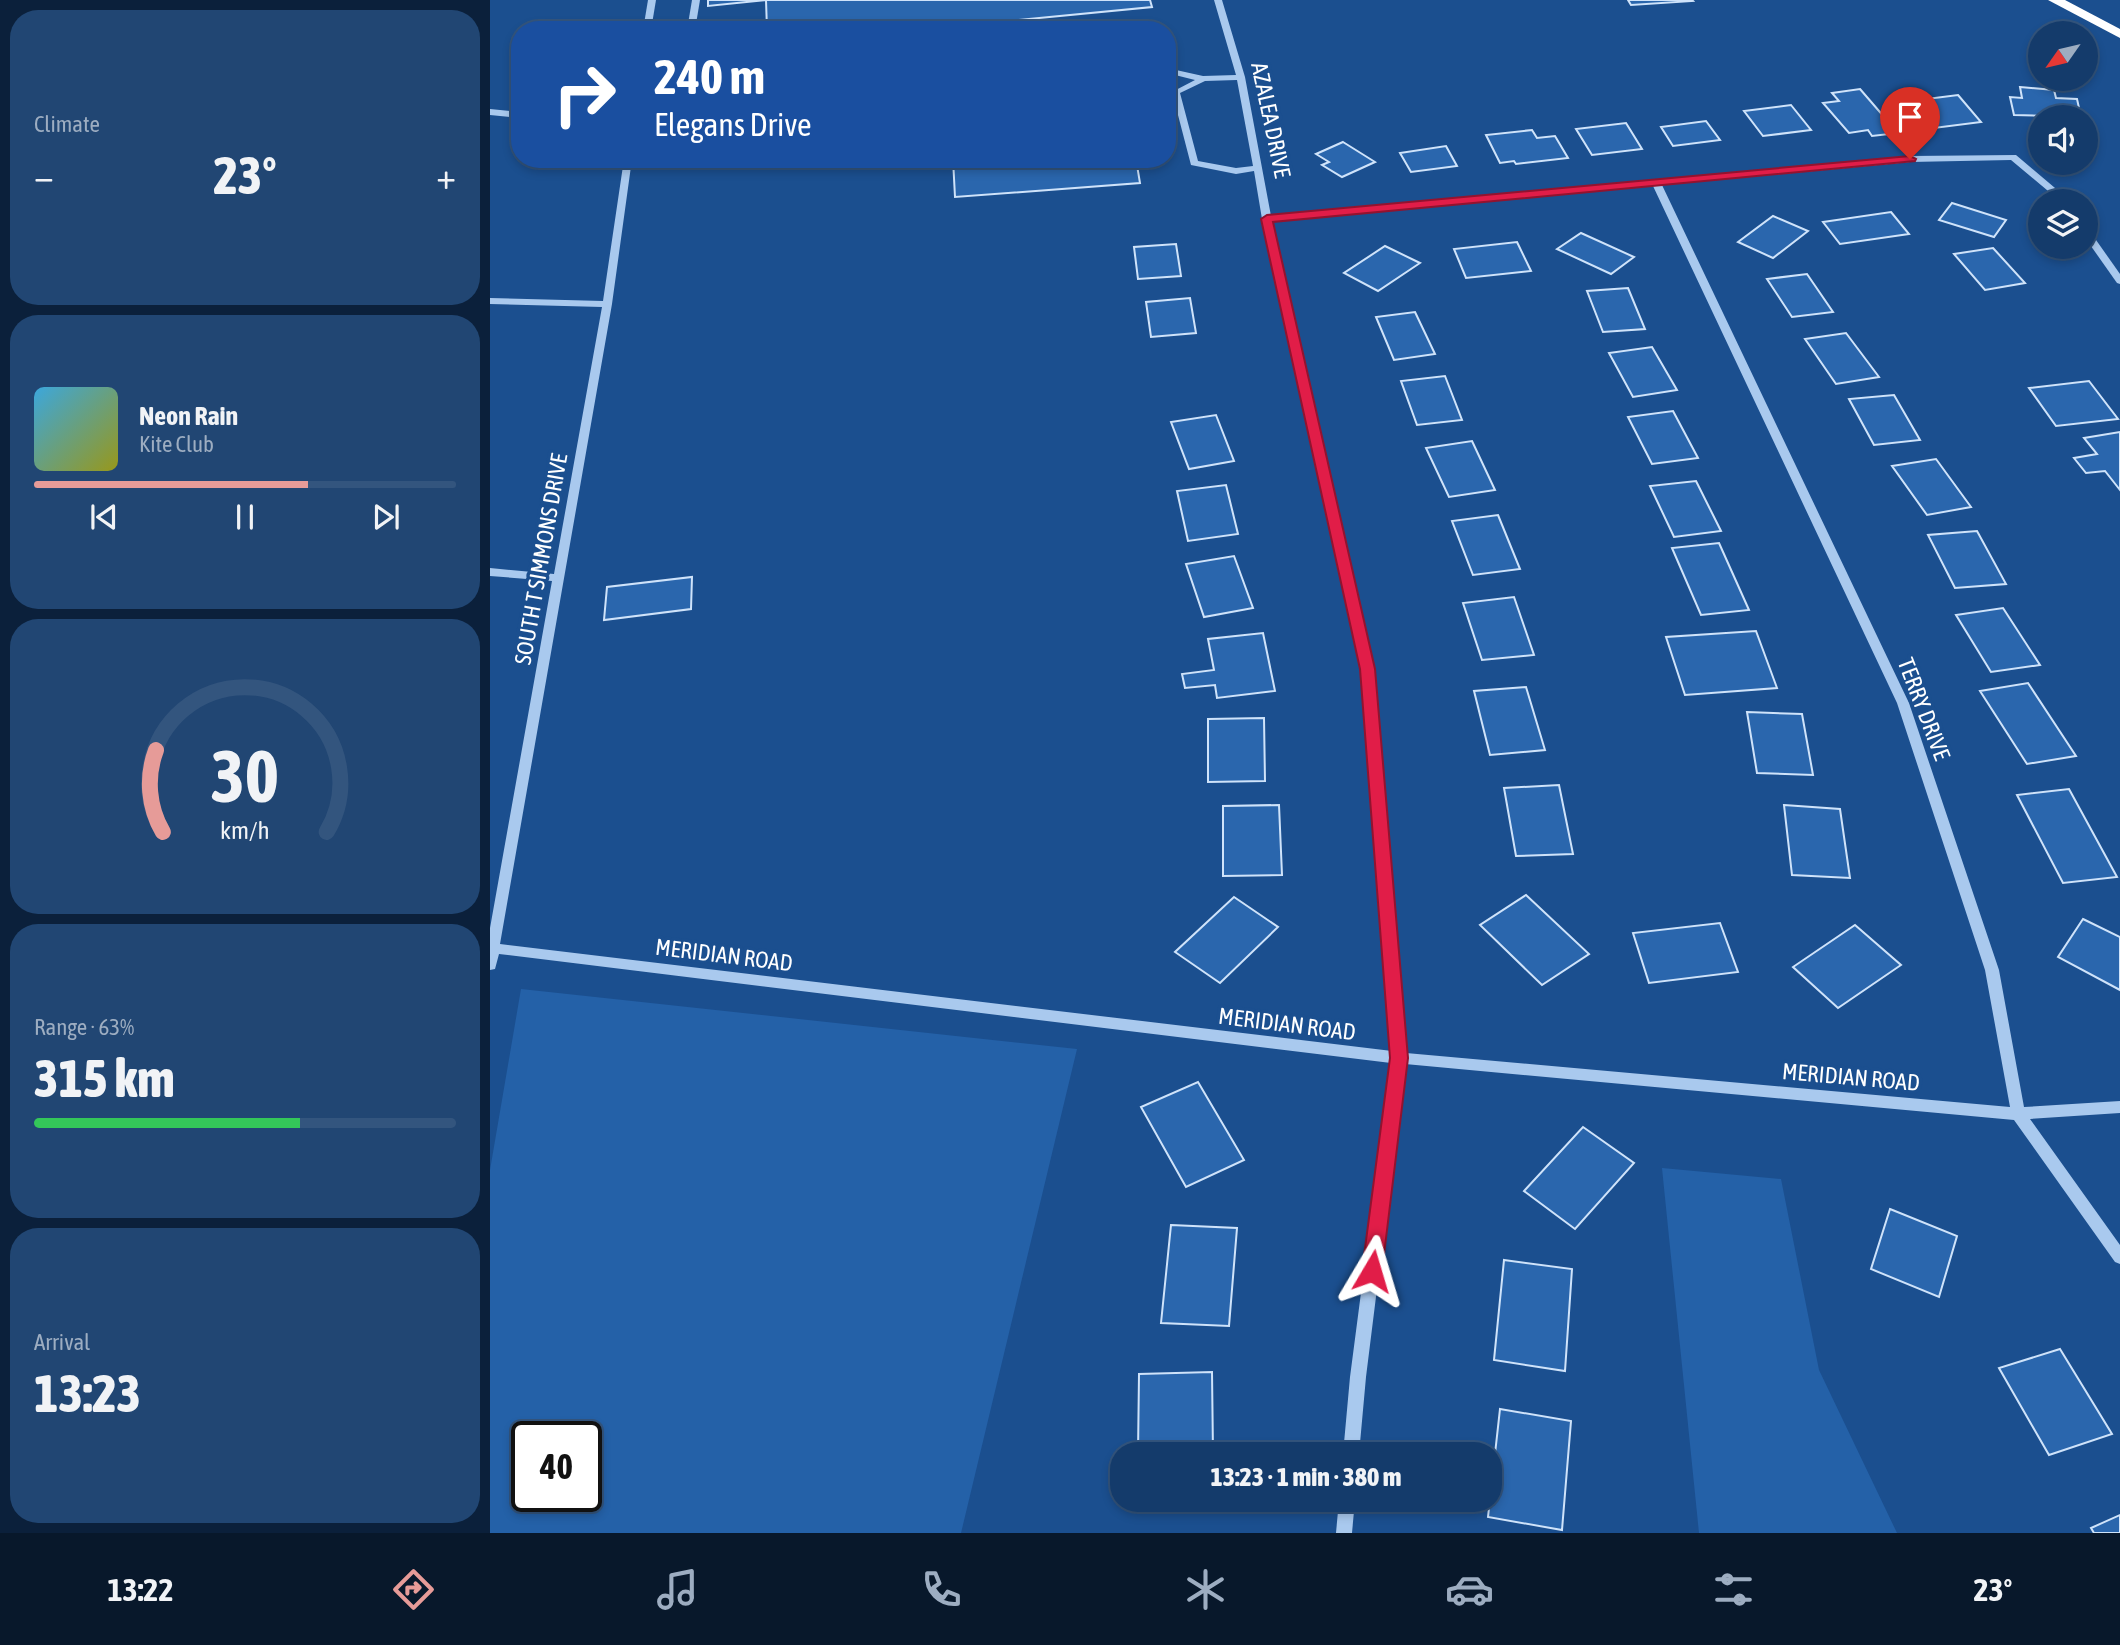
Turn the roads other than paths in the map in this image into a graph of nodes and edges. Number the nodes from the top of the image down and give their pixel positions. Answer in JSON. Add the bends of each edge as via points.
{"nodes":[{"id":1,"x":652,"y":0,"type":"edge"},
{"id":2,"x":696,"y":0,"type":"edge"},
{"id":3,"x":1218,"y":0,"type":"edge"},
{"id":4,"x":2055,"y":0,"type":"edge"},
{"id":5,"x":648,"y":21,"type":"edge"},
{"id":6,"x":692,"y":21,"type":"edge"},
{"id":7,"x":2120,"y":34,"type":"edge"},
{"id":8,"x":1176,"y":72,"type":"edge"},
{"id":9,"x":1241,"y":77,"type":"junction"},
{"id":10,"x":1203,"y":79,"type":"junction"},
{"id":11,"x":490,"y":112,"type":"edge"},
{"id":12,"x":511,"y":113,"type":"edge"},
{"id":13,"x":2013,"y":157,"type":"joint"},
{"id":14,"x":627,"y":168,"type":"edge"},
{"id":15,"x":1257,"y":168,"type":"junction"},
{"id":16,"x":1656,"y":182,"type":"junction"},
{"id":17,"x":2050,"y":189,"type":"edge"},
{"id":18,"x":1267,"y":219,"type":"junction"},
{"id":19,"x":2098,"y":249,"type":"edge"},
{"id":20,"x":2120,"y":281,"type":"edge"},
{"id":21,"x":490,"y":301,"type":"edge"},
{"id":22,"x":607,"y":304,"type":"junction"},
{"id":23,"x":490,"y":572,"type":"edge"},
{"id":24,"x":559,"y":578,"type":"junction"},
{"id":25,"x":492,"y":948,"type":"edge"},
{"id":26,"x":490,"y":965,"type":"edge"},
{"id":27,"x":1399,"y":1058,"type":"junction"},
{"id":28,"x":2120,"y":1107,"type":"edge"},
{"id":29,"x":2018,"y":1114,"type":"junction"},
{"id":30,"x":2120,"y":1257,"type":"edge"},
{"id":31,"x":1352,"y":1442,"type":"edge"},
{"id":32,"x":1346,"y":1512,"type":"edge"},
{"id":33,"x":1344,"y":1533,"type":"edge"}],
"edges":[{"from":1,"to":5,"type":"street"},
{"from":2,"to":6,"type":"street"},
{"from":3,"to":9,"type":"street","name":"AZALEA DRIVE"},
{"from":4,"to":7,"type":"highway"},
{"from":8,"to":10,"type":"street"},
{"from":9,"to":10,"type":"street"},
{"from":9,"to":15,"type":"street","name":"AZALEA DRIVE"},
{"from":10,"to":15,"type":"street","via":[[1176,92],[1194,163],[1236,171]]},
{"from":11,"to":12,"type":"street"},
{"from":13,"to":16,"type":"street","via":[[1910,159]]},
{"from":13,"to":17,"type":"street"},
{"from":14,"to":22,"type":"street","name":"SOUTH T SIMMONS DRIVE"},
{"from":15,"to":18,"type":"street","name":"AZALEA DRIVE"},
{"from":16,"to":18,"type":"street"},
{"from":16,"to":29,"type":"street","name":"TERRY DRIVE","via":[[1903,703],[1993,970]]},
{"from":18,"to":27,"type":"street","name":"AZALEA DRIVE","via":[[1367,669]]},
{"from":19,"to":20,"type":"street"},
{"from":21,"to":22,"type":"street"},
{"from":22,"to":24,"type":"street","name":"SOUTH T SIMMONS DRIVE"},
{"from":23,"to":24,"type":"street"},
{"from":24,"to":25,"type":"street","name":"SOUTH T SIMMONS DRIVE"},
{"from":25,"to":26,"type":"street","name":"SOUTH T SIMMONS DRIVE"},
{"from":25,"to":27,"type":"street","name":"MERIDIAN ROAD"},
{"from":27,"to":29,"type":"street","name":"MERIDIAN ROAD"},
{"from":27,"to":31,"type":"street","name":"AZALEA DRIVE"},
{"from":28,"to":29,"type":"street","name":"MERIDIAN ROAD"},
{"from":29,"to":30,"type":"street","name":"TERRY DRIVE"},
{"from":32,"to":33,"type":"street"}]}
